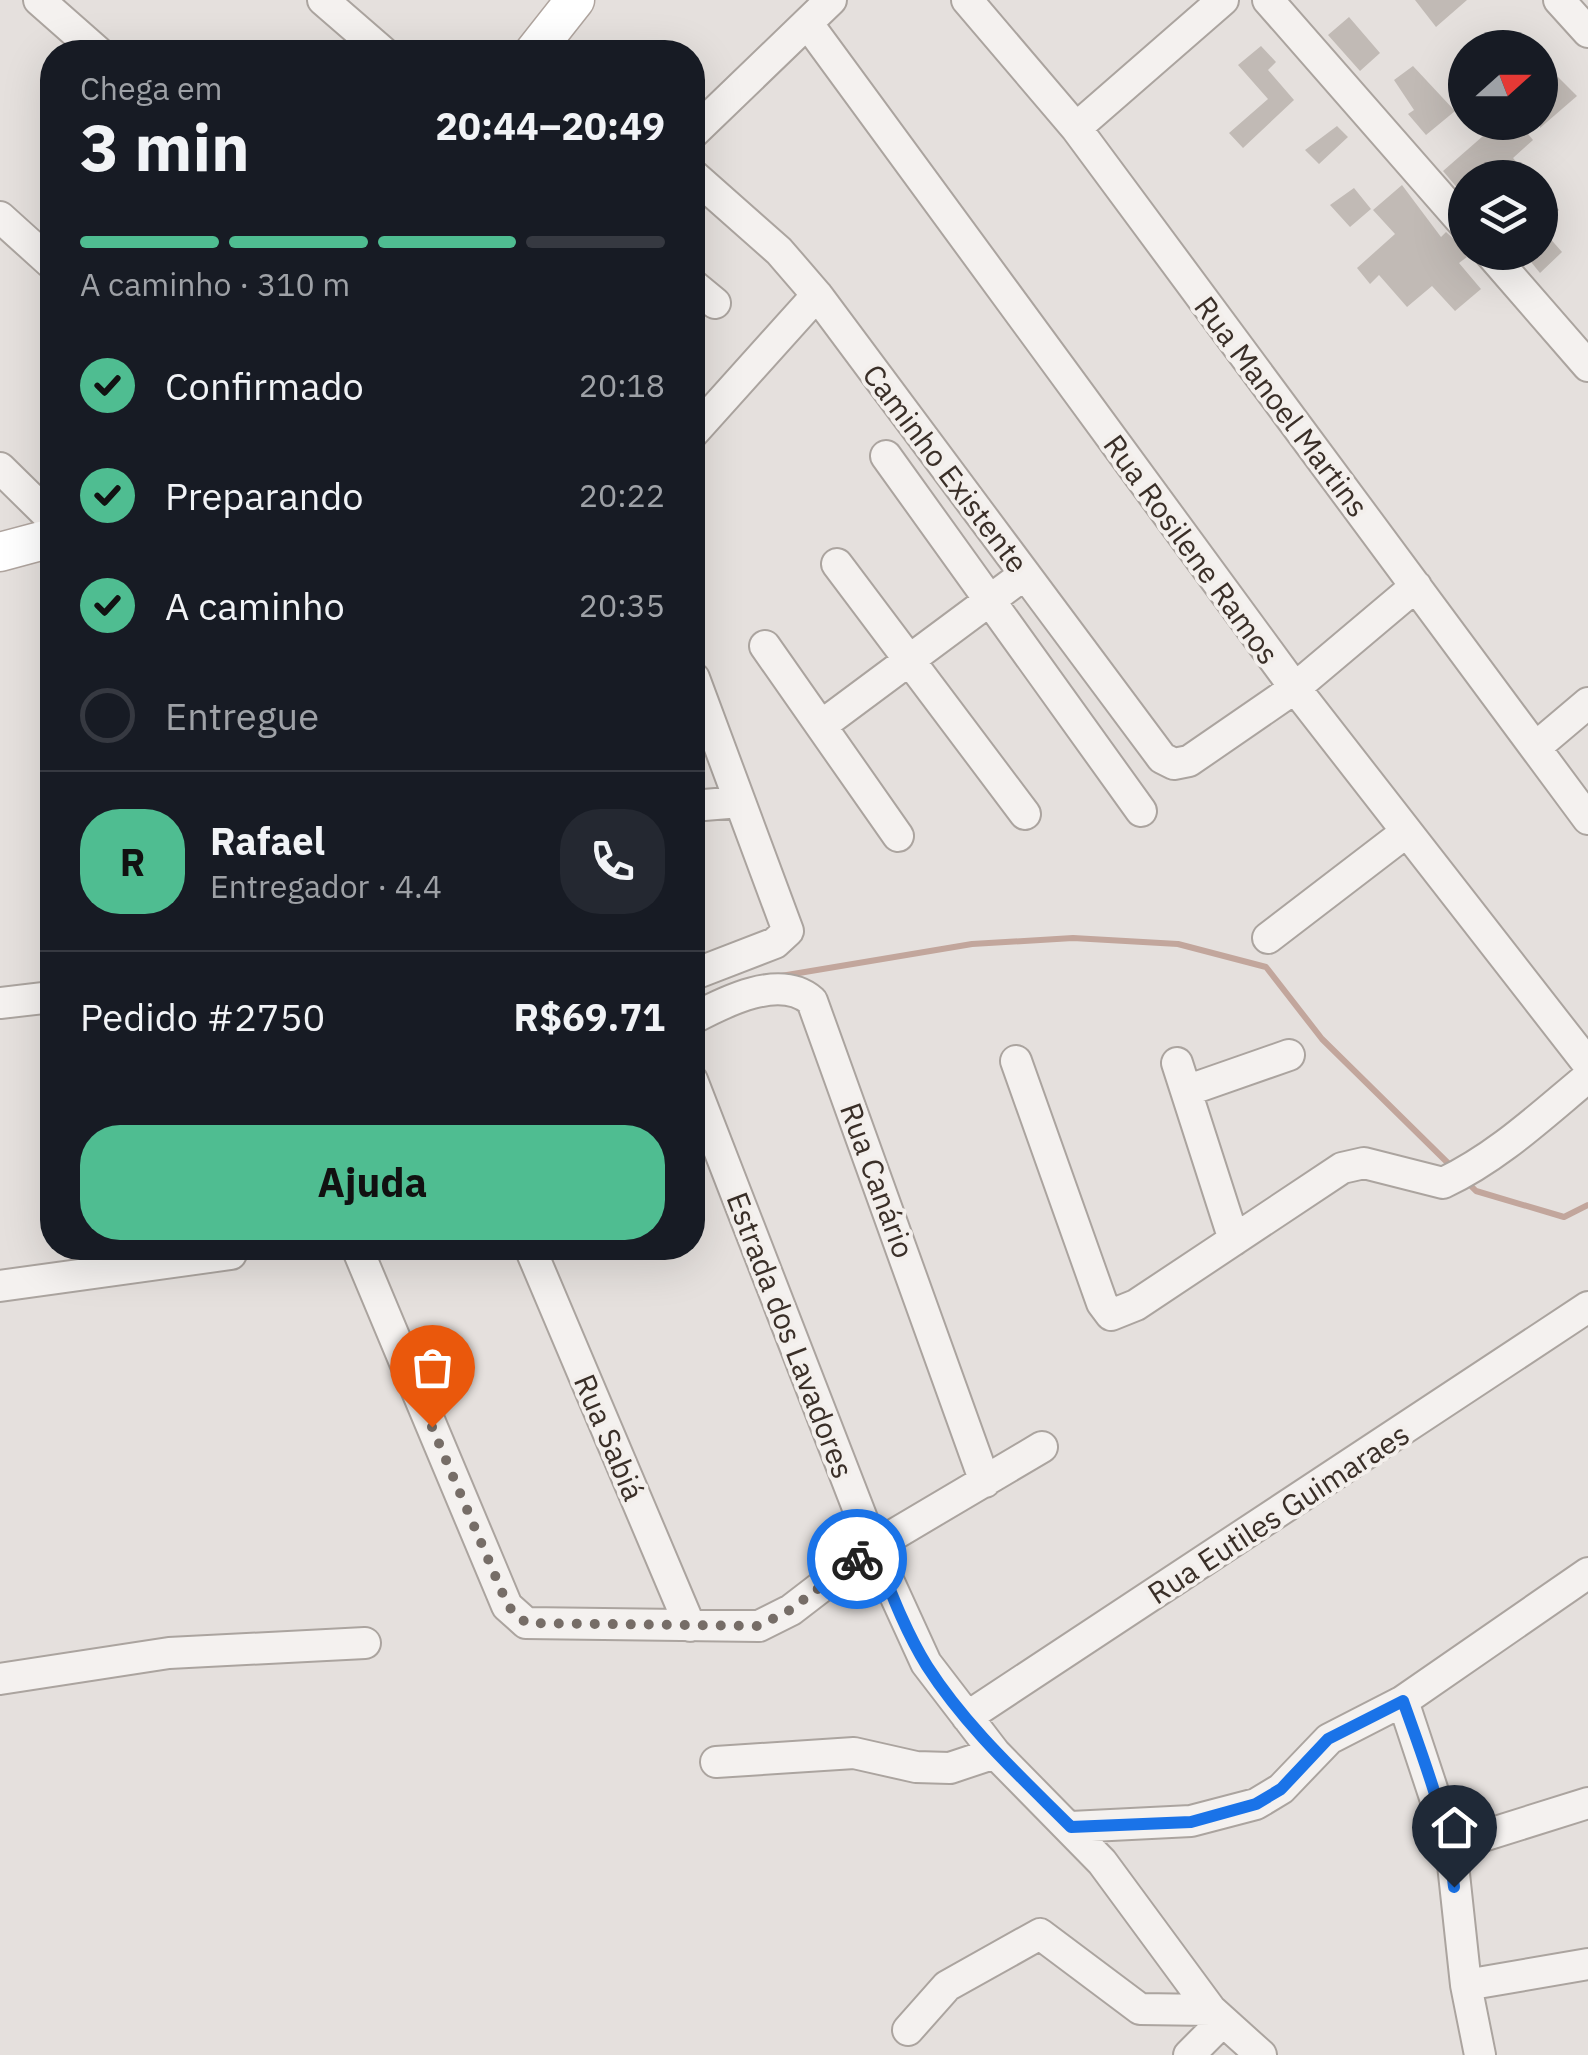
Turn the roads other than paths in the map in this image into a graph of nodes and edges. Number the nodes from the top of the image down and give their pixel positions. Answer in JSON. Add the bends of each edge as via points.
{"nodes":[{"id":1,"x":39,"y":0,"type":"edge"},
{"id":2,"x":323,"y":0,"type":"edge"},
{"id":3,"x":575,"y":0,"type":"edge"},
{"id":4,"x":831,"y":0,"type":"edge"},
{"id":5,"x":967,"y":0,"type":"edge"},
{"id":6,"x":1223,"y":0,"type":"edge"},
{"id":7,"x":1268,"y":0,"type":"edge"},
{"id":8,"x":1559,"y":0,"type":"edge"},
{"id":9,"x":808,"y":24,"type":"junction"},
{"id":10,"x":1588,"y":32,"type":"edge"},
{"id":11,"x":84,"y":40,"type":"edge"},
{"id":12,"x":369,"y":40,"type":"edge"},
{"id":13,"x":545,"y":40,"type":"edge"},
{"id":14,"x":705,"y":122,"type":"edge"},
{"id":15,"x":1076,"y":128,"type":"junction"},
{"id":16,"x":705,"y":185,"type":"edge"},
{"id":17,"x":1448,"y":206,"type":"edge"},
{"id":18,"x":0,"y":216,"type":"edge"},
{"id":19,"x":40,"y":253,"type":"edge"},
{"id":20,"x":1505,"y":270,"type":"edge"},
{"id":21,"x":817,"y":295,"type":"junction"},
{"id":22,"x":1588,"y":366,"type":"edge"},
{"id":23,"x":705,"y":420,"type":"edge"},
{"id":24,"x":886,"y":456,"type":"dead end"},
{"id":25,"x":0,"y":468,"type":"edge"},
{"id":26,"x":40,"y":507,"type":"edge"},
{"id":27,"x":40,"y":541,"type":"edge"},
{"id":28,"x":0,"y":552,"type":"edge"},
{"id":29,"x":837,"y":564,"type":"dead end"},
{"id":30,"x":1026,"y":574,"type":"junction"},
{"id":31,"x":1416,"y":586,"type":"junction"},
{"id":32,"x":988,"y":601,"type":"junction"},
{"id":33,"x":766,"y":646,"type":"dead end"},
{"id":34,"x":910,"y":661,"type":"junction"},
{"id":35,"x":1294,"y":688,"type":"junction"},
{"id":36,"x":1588,"y":704,"type":"edge"},
{"id":37,"x":705,"y":708,"type":"edge"},
{"id":38,"x":822,"y":725,"type":"junction"},
{"id":39,"x":1536,"y":746,"type":"junction"},
{"id":40,"x":740,"y":802,"type":"junction"},
{"id":41,"x":705,"y":805,"type":"edge"},
{"id":42,"x":1141,"y":811,"type":"dead end"},
{"id":43,"x":1025,"y":814,"type":"dead end"},
{"id":44,"x":1588,"y":819,"type":"edge"},
{"id":45,"x":1406,"y":832,"type":"junction"},
{"id":46,"x":898,"y":836,"type":"dead end"},
{"id":47,"x":1268,"y":938,"type":"dead end"},
{"id":48,"x":705,"y":970,"type":"edge"},
{"id":49,"x":40,"y":998,"type":"edge"},
{"id":50,"x":0,"y":1003,"type":"edge"},
{"id":51,"x":705,"y":1013,"type":"edge"},
{"id":52,"x":1288,"y":1055,"type":"dead end"},
{"id":53,"x":1016,"y":1061,"type":"dead end"},
{"id":54,"x":1588,"y":1064,"type":"edge"},
{"id":55,"x":1588,"y":1077,"type":"edge"},
{"id":56,"x":705,"y":1114,"type":"edge"},
{"id":57,"x":1234,"y":1240,"type":"junction"},
{"id":58,"x":188,"y":1260,"type":"edge"},
{"id":59,"x":363,"y":1260,"type":"edge"},
{"id":60,"x":535,"y":1260,"type":"edge"},
{"id":61,"x":0,"y":1286,"type":"edge"},
{"id":62,"x":1588,"y":1307,"type":"edge"},
{"id":63,"x":1042,"y":1447,"type":"dead end"},
{"id":64,"x":984,"y":1482,"type":"junction"},
{"id":65,"x":873,"y":1547,"type":"junction"},
{"id":66,"x":1588,"y":1574,"type":"edge"},
{"id":67,"x":690,"y":1626,"type":"junction"},
{"id":68,"x":364,"y":1643,"type":"dead end"},
{"id":69,"x":0,"y":1680,"type":"edge"},
{"id":70,"x":1403,"y":1701,"type":"junction"},
{"id":71,"x":966,"y":1717,"type":"junction"},
{"id":72,"x":994,"y":1753,"type":"junction"},
{"id":73,"x":716,"y":1762,"type":"dead end"},
{"id":74,"x":1588,"y":1803,"type":"edge"},
{"id":75,"x":1071,"y":1827,"type":"junction"},
{"id":76,"x":1451,"y":1846,"type":"junction"},
{"id":77,"x":1588,"y":1964,"type":"edge"},
{"id":78,"x":1466,"y":1985,"type":"junction"},
{"id":79,"x":1217,"y":2016,"type":"junction"},
{"id":80,"x":908,"y":2030,"type":"dead end"},
{"id":81,"x":1188,"y":2055,"type":"edge"},
{"id":82,"x":1261,"y":2055,"type":"edge"},
{"id":83,"x":1480,"y":2055,"type":"edge"}],
"edges":[{"from":1,"to":11,"type":"street"},
{"from":2,"to":12,"type":"street"},
{"from":3,"to":13,"type":"main road"},
{"from":4,"to":9,"type":"street"},
{"from":5,"to":15,"type":"street","name":"Rua Manoel Martins"},
{"from":6,"to":15,"type":"street"},
{"from":7,"to":17,"type":"street"},
{"from":8,"to":10,"type":"street"},
{"from":9,"to":14,"type":"street"},
{"from":9,"to":35,"type":"street","name":"Rua Rosilene Ramos"},
{"from":15,"to":31,"type":"street","name":"Rua Manoel Martins"},
{"from":16,"to":21,"type":"street","name":"Caminho Existente"},
{"from":18,"to":19,"type":"street"},
{"from":20,"to":22,"type":"street"},
{"from":21,"to":23,"type":"street"},
{"from":21,"to":30,"type":"street","name":"Caminho Existente"},
{"from":24,"to":32,"type":"street"},
{"from":25,"to":26,"type":"street"},
{"from":27,"to":28,"type":"main road"},
{"from":29,"to":34,"type":"street"},
{"from":30,"to":32,"type":"street"},
{"from":30,"to":35,"type":"street","name":"Caminho Existente","via":[[1151,749],[1174,764],[1189,761]]},
{"from":31,"to":35,"type":"street"},
{"from":31,"to":39,"type":"street","name":"Rua Manoel Martins"},
{"from":32,"to":34,"type":"street"},
{"from":32,"to":42,"type":"street"},
{"from":33,"to":38,"type":"street"},
{"from":34,"to":38,"type":"street"},
{"from":34,"to":43,"type":"street"},
{"from":35,"to":45,"type":"street","name":"Rua Rosilene Ramos"},
{"from":36,"to":39,"type":"street"},
{"from":37,"to":40,"type":"street"},
{"from":38,"to":46,"type":"street"},
{"from":39,"to":44,"type":"street","name":"Rua Manoel Martins"},
{"from":40,"to":41,"type":"street"},
{"from":40,"to":48,"type":"street","via":[[788,931]]},
{"from":45,"to":47,"type":"street"},
{"from":45,"to":54,"type":"street","name":"Rua Rosilene Ramos"},
{"from":49,"to":50,"type":"street"},
{"from":51,"to":64,"type":"street","name":"Rua Canário","via":[[773,990],[800,991],[812,1001]]},
{"from":52,"to":57,"type":"street","via":[[1182,1077]]},
{"from":53,"to":57,"type":"street","via":[[1111,1315]]},
{"from":55,"to":57,"type":"street","via":[[1483,1163],[1444,1183],[1351,1164]]},
{"from":56,"to":65,"type":"street","name":"Estrada dos Lavadores"},
{"from":58,"to":61,"type":"street"},
{"from":59,"to":67,"type":"street","via":[[508,1606],[535,1624]]},
{"from":60,"to":67,"type":"street","name":"Rua Sabiá"},
{"from":62,"to":71,"type":"street","name":"Rua Eutiles Guimaraes"},
{"from":63,"to":64,"type":"street"},
{"from":64,"to":65,"type":"street"},
{"from":65,"to":67,"type":"street","via":[[774,1620],[746,1628]]},
{"from":65,"to":71,"type":"street","name":"Estrada dos Lavadores","via":[[926,1664]]},
{"from":66,"to":70,"type":"street"},
{"from":68,"to":69,"type":"street","via":[[169,1653]]},
{"from":70,"to":75,"type":"street","via":[[1328,1739],[1281,1789],[1256,1804],[1191,1822]]},
{"from":70,"to":76,"type":"street"},
{"from":71,"to":72,"type":"street","name":"Estrada dos Lavadores"},
{"from":72,"to":73,"type":"street","via":[[930,1769],[854,1753]]},
{"from":72,"to":75,"type":"street","name":"Estrada dos Lavadores"},
{"from":74,"to":76,"type":"street"},
{"from":75,"to":79,"type":"street","name":"Estrada dos Lavadores"},
{"from":76,"to":78,"type":"street"},
{"from":77,"to":78,"type":"street"},
{"from":78,"to":83,"type":"street"},
{"from":79,"to":80,"type":"street","via":[[1140,2009],[1040,1934],[947,1986]]},
{"from":79,"to":81,"type":"street"},
{"from":79,"to":82,"type":"street","name":"Estrada dos Lavadores"}]}
